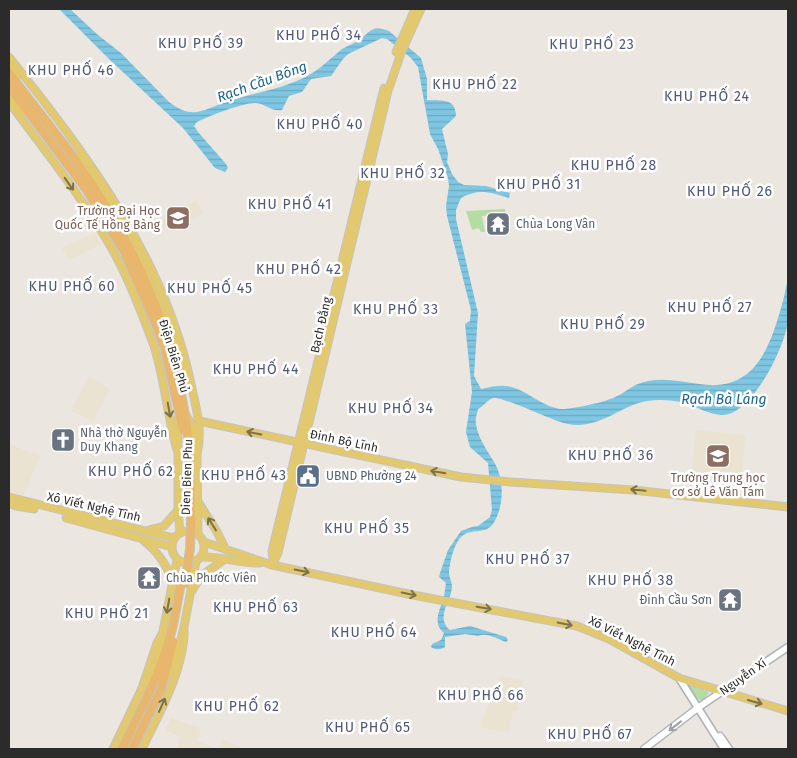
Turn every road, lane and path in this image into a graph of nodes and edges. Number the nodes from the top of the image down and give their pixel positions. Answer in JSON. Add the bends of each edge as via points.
{"nodes":[{"id":1,"x":414,"y":9,"type":"edge"},
{"id":2,"x":421,"y":9,"type":"edge"},
{"id":3,"x":404,"y":39,"type":"junction"},
{"id":4,"x":9,"y":57,"type":"edge"},
{"id":5,"x":9,"y":70,"type":"edge"},
{"id":6,"x":9,"y":86,"type":"edge"},
{"id":7,"x":9,"y":93,"type":"edge"},
{"id":8,"x":9,"y":102,"type":"edge"},
{"id":9,"x":176,"y":402,"type":"junction"},
{"id":10,"x":182,"y":413,"type":"junction"},
{"id":11,"x":198,"y":421,"type":"junction"},
{"id":12,"x":302,"y":443,"type":"junction"},
{"id":13,"x":178,"y":450,"type":"junction"},
{"id":14,"x":197,"y":454,"type":"junction"},
{"id":15,"x":178,"y":489,"type":"junction"},
{"id":16,"x":9,"y":497,"type":"edge"},
{"id":17,"x":197,"y":499,"type":"junction"},
{"id":18,"x":9,"y":503,"type":"edge"},
{"id":19,"x":788,"y":507,"type":"edge"},
{"id":20,"x":178,"y":510,"type":"junction"},
{"id":21,"x":197,"y":524,"type":"junction"},
{"id":22,"x":146,"y":531,"type":"junction"},
{"id":23,"x":198,"y":534,"type":"junction"},
{"id":24,"x":177,"y":536,"type":"junction"},
{"id":25,"x":139,"y":538,"type":"junction"},
{"id":26,"x":204,"y":542,"type":"junction"},
{"id":27,"x":172,"y":547,"type":"junction"},
{"id":28,"x":226,"y":550,"type":"junction"},
{"id":29,"x":202,"y":556,"type":"junction"},
{"id":30,"x":225,"y":559,"type":"junction"},
{"id":31,"x":177,"y":560,"type":"junction"},
{"id":32,"x":196,"y":562,"type":"junction"},
{"id":33,"x":262,"y":563,"type":"junction"},
{"id":34,"x":273,"y":563,"type":"junction"},
{"id":35,"x":173,"y":577,"type":"junction"},
{"id":36,"x":190,"y":594,"type":"junction"},
{"id":37,"x":184,"y":625,"type":"junction"},
{"id":38,"x":163,"y":631,"type":"junction"},
{"id":39,"x":788,"y":647,"type":"edge"},
{"id":40,"x":679,"y":678,"type":"junction"},
{"id":41,"x":160,"y":679,"type":"junction"},
{"id":42,"x":721,"y":692,"type":"junction"},
{"id":43,"x":146,"y":701,"type":"junction"},
{"id":44,"x":698,"y":708,"type":"junction"},
{"id":45,"x":788,"y":711,"type":"edge"},
{"id":46,"x":113,"y":749,"type":"edge"},
{"id":47,"x":122,"y":749,"type":"edge"},
{"id":48,"x":132,"y":749,"type":"edge"},
{"id":49,"x":142,"y":749,"type":"edge"},
{"id":50,"x":644,"y":749,"type":"edge"},
{"id":51,"x":724,"y":749,"type":"edge"},
{"id":52,"x":729,"y":749,"type":"edge"}],
"edges":[{"from":1,"to":3,"type":"main road","name":"Bạch Đằng"},
{"from":2,"to":3,"type":"main road","name":"Bạch Đằng"},
{"from":3,"to":12,"type":"main road","name":"Bạch Đằng","via":[[384,89]]},
{"from":4,"to":11,"type":"main road","name":"Điện Biên Phủ","via":[[100,178],[143,249],[184,354]]},
{"from":5,"to":10,"type":"highway","name":"Điện Biên Phủ","via":[[87,176],[121,230],[171,348],[180,386]]},
{"from":6,"to":9,"type":"highway","name":"Điện Biên Phủ","via":[[86,189],[124,251],[160,334]]},
{"from":7,"to":9,"type":"main road","name":"Điện Biên Phủ","via":[[86,194],[120,249],[160,344]]},
{"from":8,"to":13,"type":"main road","name":"Điện Biên Phủ","one_way":true,"via":[[108,242],[127,281],[160,366]]},
{"from":9,"to":10,"type":"highway"},
{"from":10,"to":13,"type":"main road","name":"Điện Biên Phủ"},
{"from":10,"to":14,"type":"main road","name":"Điện Biên Phủ","via":[[191,424]]},
{"from":10,"to":41,"type":"highway","bridge":true,"via":[[190,482],[190,549],[176,630]]},
{"from":12,"to":11,"type":"main road","name":"Đinh Bộ Lĩnh","one_way":true},
{"from":11,"to":14,"type":"main road","name":"Dien Bien Phu","via":[[200,443]]},
{"from":19,"to":12,"type":"main road","name":"Đinh Bộ Lĩnh","one_way":true,"via":[[633,490],[486,479],[426,470]]},
{"from":12,"to":34,"type":"main road","name":"Bạch Đằng","via":[[278,553]]},
{"from":13,"to":15,"type":"main road","name":"Dien Bien Phu"},
{"from":14,"to":17,"type":"main road","name":"Dien Bien Phu"},
{"from":15,"to":20,"type":"main road","name":"Dien Bien Phu"},
{"from":15,"to":21,"type":"main road","via":[[182,523]]},
{"from":16,"to":22,"type":"main road","name":"Xô Viết Nghệ Tĩnh"},
{"from":17,"to":21,"type":"main road","name":"Dien Bien Phu"},
{"from":28,"to":17,"type":"main road","one_way":true},
{"from":18,"to":25,"type":"main road","name":"Xô Viết Nghệ Tĩnh"},
{"from":20,"to":22,"type":"main road","via":[[164,526]]},
{"from":20,"to":24,"type":"main road","name":"Dien Bien Phu"},
{"from":21,"to":23,"type":"main road","name":"Dien Bien Phu"},
{"from":22,"to":24,"type":"main road","name":"Xô Viết Nghệ Tĩnh"},
{"from":23,"to":24,"type":"main road","via":[[190,531]]},
{"from":23,"to":26,"type":"main road"},
{"from":24,"to":27,"type":"main road"},
{"from":25,"to":27,"type":"main road","name":"Xô Viết Nghệ Tĩnh"},
{"from":25,"to":35,"type":"main road","via":[[154,549]]},
{"from":26,"to":28,"type":"main road"},
{"from":26,"to":29,"type":"main road"},
{"from":27,"to":31,"type":"main road"},
{"from":28,"to":33,"type":"main road"},
{"from":29,"to":30,"type":"main road"},
{"from":29,"to":32,"type":"main road"},
{"from":30,"to":33,"type":"main road"},
{"from":30,"to":36,"type":"main road","via":[[201,576]]},
{"from":31,"to":32,"type":"main road","via":[[186,564]]},
{"from":31,"to":35,"type":"main road"},
{"from":32,"to":36,"type":"main road"},
{"from":33,"to":34,"type":"main road"},
{"from":34,"to":40,"type":"main road","name":"Xô Viết Nghệ Tĩnh","one_way":true,"via":[[438,600],[577,626],[609,639]]},
{"from":35,"to":37,"type":"main road","via":[[186,576],[189,579],[182,613]]},
{"from":35,"to":38,"type":"main road","one_way":true},
{"from":36,"to":37,"type":"main road"},
{"from":37,"to":41,"type":"main road","via":[[169,674]]},
{"from":49,"to":37,"type":"main road","one_way":true,"via":[[176,669],[184,643]]},
{"from":38,"to":43,"type":"main road"},
{"from":38,"to":46,"type":"main road","via":[[142,688]]},
{"from":39,"to":42,"type":"main road","name":"Nguyễn Xí"},
{"from":40,"to":42,"type":"main road"},
{"from":40,"to":44,"type":"main road","name":"Xô Viết Nghệ Tĩnh"},
{"from":41,"to":43,"type":"highway"},
{"from":41,"to":48,"type":"highway"},
{"from":42,"to":44,"type":"main road","name":"Nguyễn Xí"},
{"from":42,"to":45,"type":"main road","one_way":true},
{"from":43,"to":47,"type":"highway"},
{"from":44,"to":50,"type":"main road","name":"Nguyễn Xí","one_way":true},
{"from":44,"to":51,"type":"main road","name":"Xô Viết Nghệ Tĩnh"},
{"from":44,"to":52,"type":"main road","name":"Xô Viết Nghệ Tĩnh"}]}
